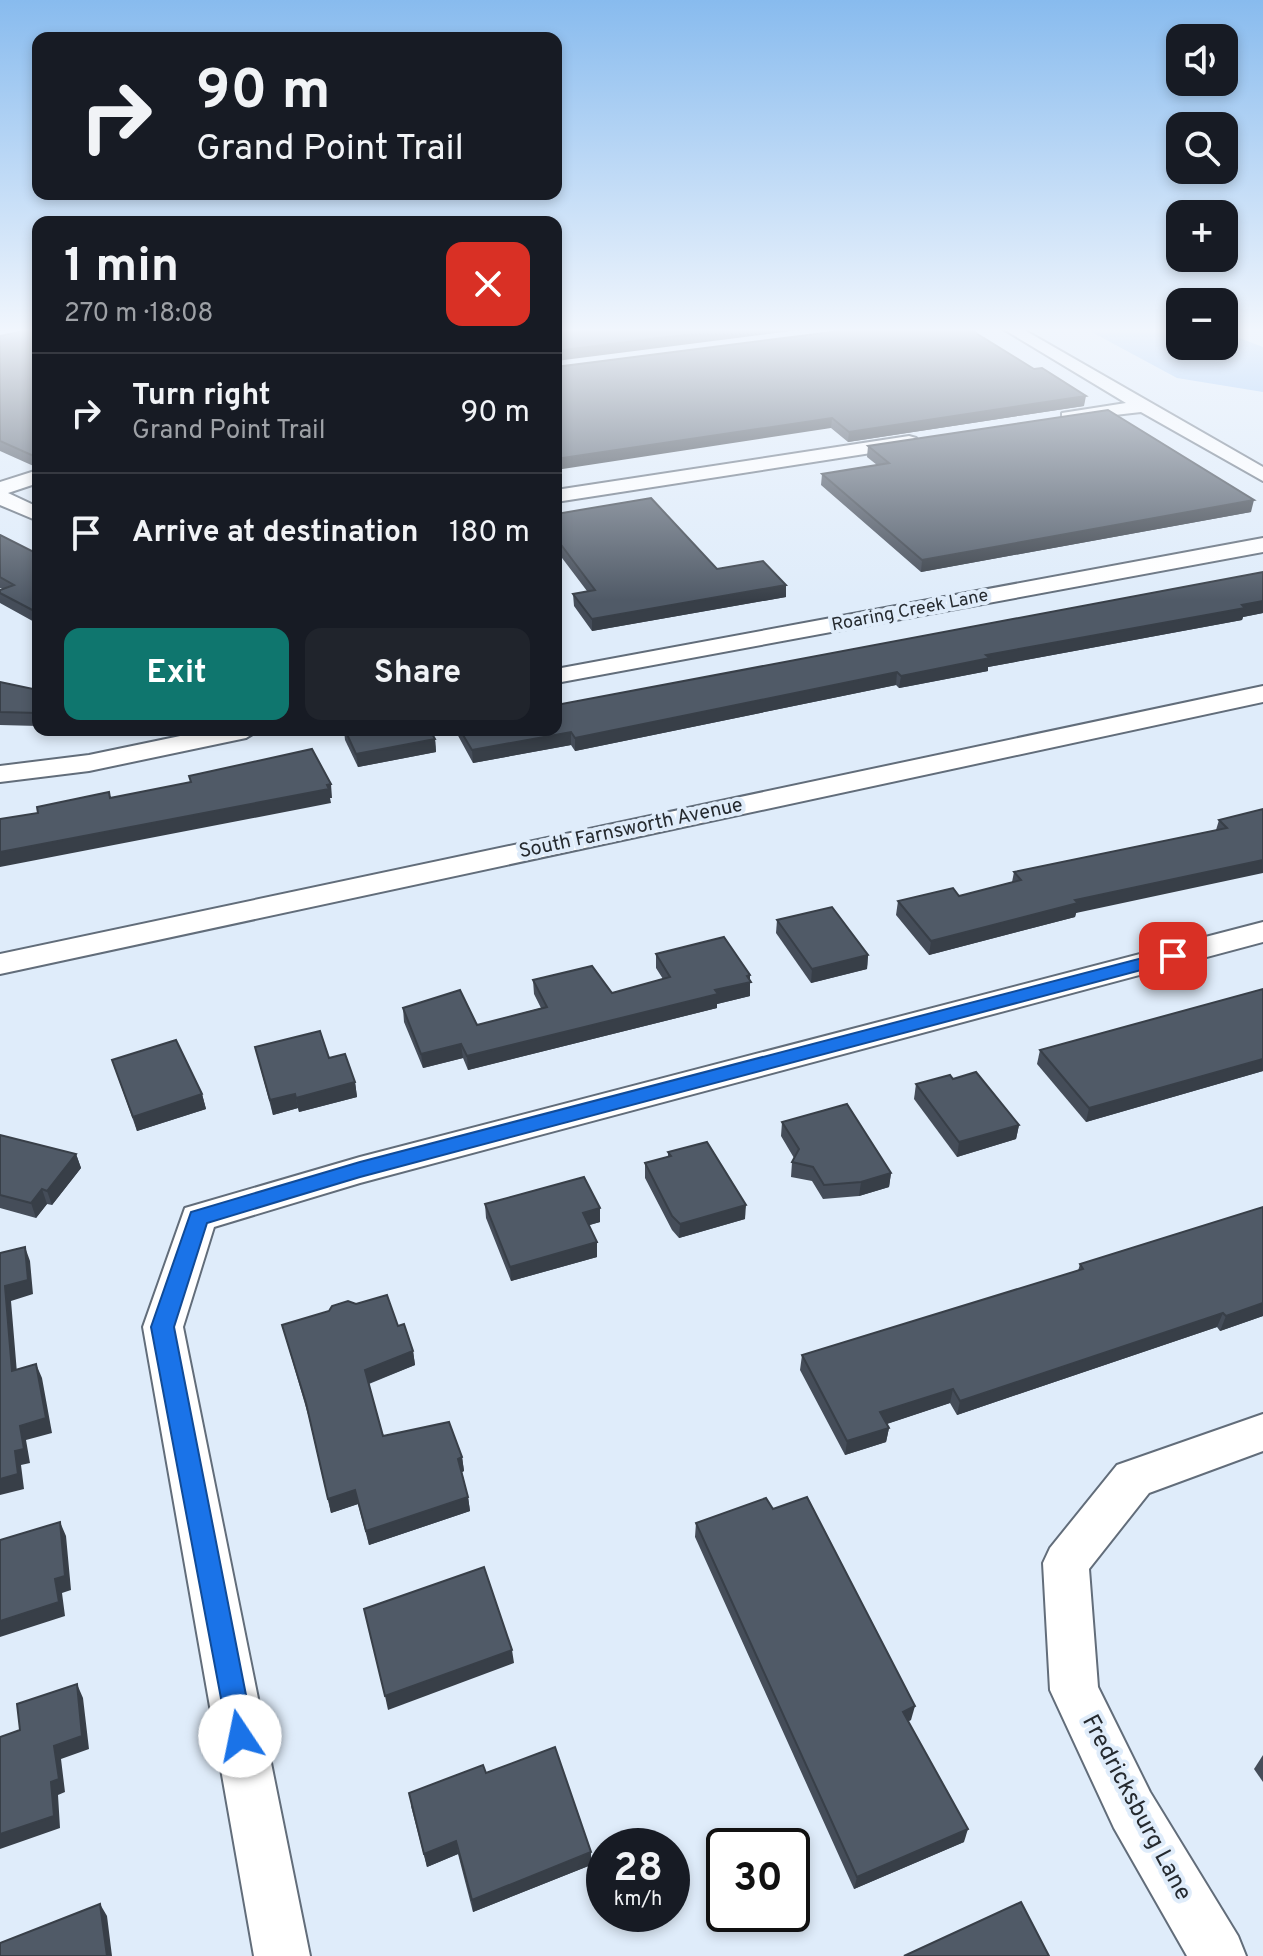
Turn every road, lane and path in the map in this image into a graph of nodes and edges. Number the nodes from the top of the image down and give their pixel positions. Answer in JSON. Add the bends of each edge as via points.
{"nodes":[{"id":1,"x":1066,"y":418,"type":"edge"},
{"id":2,"x":1165,"y":418,"type":"edge"},
{"id":3,"x":1042,"y":422,"type":"edge"},
{"id":4,"x":932,"y":438,"type":"edge"},
{"id":5,"x":1263,"y":475,"type":"edge"},
{"id":6,"x":32,"y":478,"type":"edge"},
{"id":7,"x":0,"y":489,"type":"edge"},
{"id":8,"x":562,"y":495,"type":"edge"},
{"id":9,"x":0,"y":497,"type":"edge"},
{"id":10,"x":32,"y":512,"type":"edge"},
{"id":11,"x":1263,"y":545,"type":"edge"},
{"id":12,"x":562,"y":675,"type":"edge"},
{"id":13,"x":1263,"y":694,"type":"edge"},
{"id":14,"x":217,"y":736,"type":"edge"},
{"id":15,"x":0,"y":774,"type":"edge"},
{"id":16,"x":1263,"y":932,"type":"edge"},
{"id":17,"x":0,"y":964,"type":"edge"},
{"id":18,"x":1263,"y":1432,"type":"edge"},
{"id":19,"x":282,"y":1956,"type":"edge"},
{"id":20,"x":1218,"y":1956,"type":"edge"}],
"edges":[{"from":1,"to":3,"type":"street"},
{"from":2,"to":5,"type":"street"},
{"from":4,"to":8,"type":"street"},
{"from":6,"to":7,"type":"street"},
{"from":9,"to":10,"type":"street"},
{"from":11,"to":12,"type":"street","name":"Roaring Creek Lane"},
{"from":13,"to":17,"type":"street","name":"South Farnsworth Avenue"},
{"from":14,"to":15,"type":"street","via":[[89,763]]},
{"from":16,"to":19,"type":"street","via":[[360,1170],[198,1218],[163,1327]]},
{"from":18,"to":20,"type":"street","name":"Fredricksburg Lane","via":[[1133,1479],[1066,1563],[1074,1690],[1132,1810]]}]}
